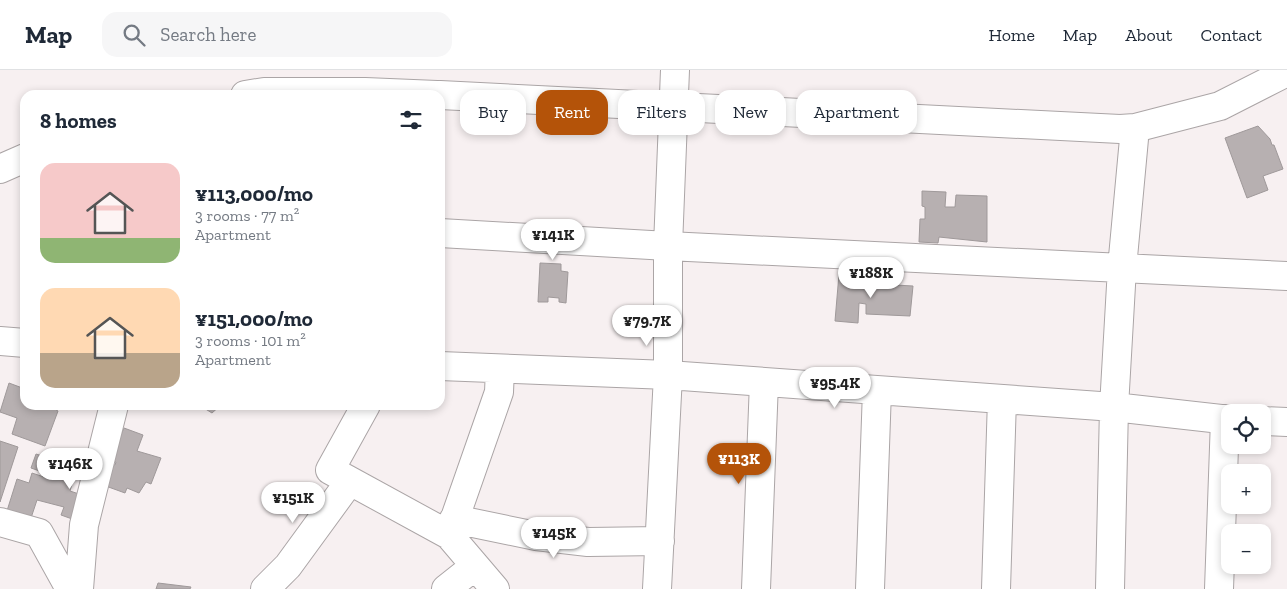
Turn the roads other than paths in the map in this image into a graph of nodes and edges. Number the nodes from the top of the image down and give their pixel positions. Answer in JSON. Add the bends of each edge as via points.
{"nodes":[{"id":1,"x":675,"y":70,"type":"edge"},
{"id":2,"x":1287,"y":72,"type":"edge"},
{"id":3,"x":674,"y":90,"type":"edge"},
{"id":4,"x":445,"y":95,"type":"edge"},
{"id":5,"x":618,"y":103,"type":"edge"},
{"id":6,"x":705,"y":108,"type":"edge"},
{"id":7,"x":1135,"y":128,"type":"junction"},
{"id":8,"x":672,"y":135,"type":"edge"},
{"id":9,"x":20,"y":160,"type":"edge"},
{"id":10,"x":0,"y":169,"type":"edge"},
{"id":11,"x":445,"y":233,"type":"edge"},
{"id":12,"x":668,"y":246,"type":"junction"},
{"id":13,"x":1122,"y":268,"type":"junction"},
{"id":14,"x":1287,"y":276,"type":"edge"},
{"id":15,"x":0,"y":341,"type":"edge"},
{"id":16,"x":20,"y":343,"type":"edge"},
{"id":17,"x":445,"y":366,"type":"edge"},
{"id":18,"x":500,"y":369,"type":"junction"},
{"id":19,"x":668,"y":375,"type":"junction"},
{"id":20,"x":764,"y":382,"type":"junction"},
{"id":21,"x":877,"y":390,"type":"junction"},
{"id":22,"x":1002,"y":399,"type":"junction"},
{"id":23,"x":1114,"y":407,"type":"junction"},
{"id":24,"x":113,"y":410,"type":"edge"},
{"id":25,"x":363,"y":410,"type":"edge"},
{"id":26,"x":1221,"y":418,"type":"edge"},
{"id":27,"x":1271,"y":421,"type":"edge"},
{"id":28,"x":1287,"y":422,"type":"edge"},
{"id":29,"x":1226,"y":454,"type":"edge"},
{"id":30,"x":350,"y":481,"type":"junction"},
{"id":31,"x":0,"y":522,"type":"edge"},
{"id":32,"x":452,"y":527,"type":"junction"},
{"id":33,"x":660,"y":541,"type":"junction"},
{"id":34,"x":475,"y":566,"type":"junction"},
{"id":35,"x":70,"y":589,"type":"edge"},
{"id":36,"x":79,"y":589,"type":"edge"},
{"id":37,"x":265,"y":589,"type":"edge"},
{"id":38,"x":446,"y":589,"type":"edge"},
{"id":39,"x":494,"y":589,"type":"edge"},
{"id":40,"x":657,"y":589,"type":"edge"},
{"id":41,"x":756,"y":589,"type":"edge"},
{"id":42,"x":870,"y":589,"type":"edge"},
{"id":43,"x":996,"y":589,"type":"edge"},
{"id":44,"x":1110,"y":589,"type":"edge"},
{"id":45,"x":1220,"y":589,"type":"edge"}],
"edges":[{"from":1,"to":3,"type":"street"},
{"from":2,"to":7,"type":"street","via":[[1220,106]]},
{"from":4,"to":5,"type":"street"},
{"from":6,"to":7,"type":"street"},
{"from":7,"to":13,"type":"street"},
{"from":8,"to":12,"type":"street"},
{"from":9,"to":10,"type":"street"},
{"from":11,"to":12,"type":"street"},
{"from":12,"to":13,"type":"street"},
{"from":12,"to":19,"type":"street"},
{"from":13,"to":14,"type":"street"},
{"from":13,"to":23,"type":"street"},
{"from":15,"to":16,"type":"street"},
{"from":17,"to":18,"type":"street"},
{"from":18,"to":19,"type":"street"},
{"from":18,"to":32,"type":"street","via":[[499,392]]},
{"from":19,"to":20,"type":"street"},
{"from":19,"to":33,"type":"street"},
{"from":20,"to":21,"type":"street"},
{"from":20,"to":41,"type":"street"},
{"from":21,"to":22,"type":"street"},
{"from":21,"to":42,"type":"street"},
{"from":22,"to":23,"type":"street"},
{"from":22,"to":43,"type":"street"},
{"from":23,"to":26,"type":"street"},
{"from":23,"to":44,"type":"street"},
{"from":24,"to":36,"type":"street","via":[[84,525]]},
{"from":25,"to":30,"type":"street","via":[[330,470]]},
{"from":27,"to":28,"type":"street"},
{"from":29,"to":45,"type":"street"},
{"from":30,"to":32,"type":"street"},
{"from":30,"to":37,"type":"street","via":[[288,566]]},
{"from":31,"to":35,"type":"street","via":[[39,533]]},
{"from":32,"to":33,"type":"street","via":[[588,542]]},
{"from":32,"to":34,"type":"street"},
{"from":33,"to":40,"type":"street"},
{"from":34,"to":38,"type":"street"},
{"from":34,"to":39,"type":"street"}]}
